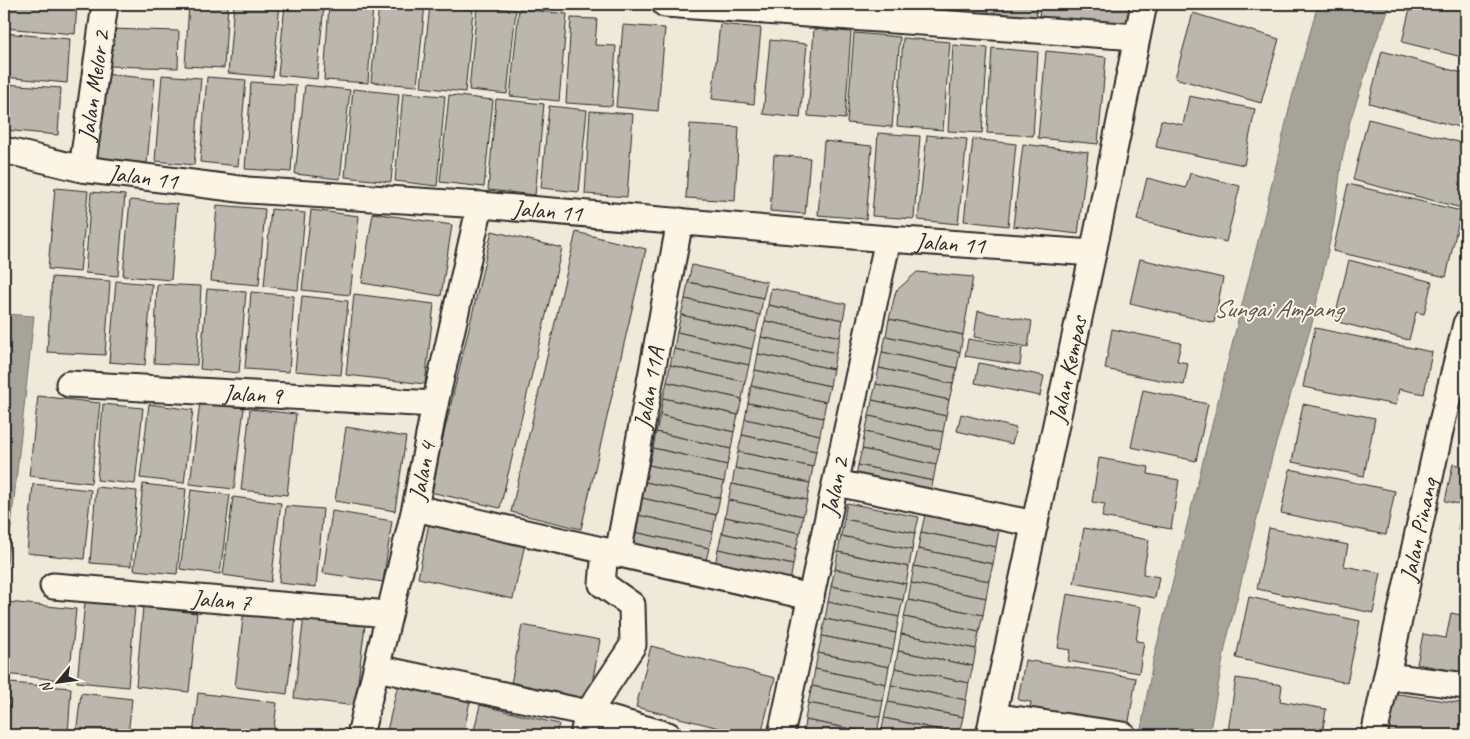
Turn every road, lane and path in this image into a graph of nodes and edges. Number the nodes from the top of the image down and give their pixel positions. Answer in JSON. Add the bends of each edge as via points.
{"nodes":[{"id":1,"x":105,"y":4,"type":"edge"},
{"id":2,"x":664,"y":4,"type":"edge"},
{"id":3,"x":1144,"y":4,"type":"edge"},
{"id":4,"x":1137,"y":37,"type":"junction"},
{"id":5,"x":4,"y":150,"type":"edge"},
{"id":6,"x":82,"y":169,"type":"junction"},
{"id":7,"x":480,"y":205,"type":"junction"},
{"id":8,"x":680,"y":221,"type":"junction"},
{"id":9,"x":888,"y":238,"type":"junction"},
{"id":10,"x":1093,"y":253,"type":"junction"},
{"id":11,"x":1466,"y":324,"type":"edge"},
{"id":12,"x":69,"y":384,"type":"dead end"},
{"id":13,"x":435,"y":404,"type":"junction"},
{"id":14,"x":836,"y":483,"type":"junction"},
{"id":15,"x":415,"y":508,"type":"junction"},
{"id":16,"x":1035,"y":524,"type":"junction"},
{"id":17,"x":611,"y":553,"type":"junction"},
{"id":18,"x":53,"y":586,"type":"dead end"},
{"id":19,"x":811,"y":597,"type":"junction"},
{"id":20,"x":390,"y":614,"type":"junction"},
{"id":21,"x":377,"y":668,"type":"junction"},
{"id":22,"x":1387,"y":676,"type":"junction"},
{"id":23,"x":1466,"y":686,"type":"edge"},
{"id":24,"x":585,"y":724,"type":"edge"},
{"id":25,"x":991,"y":725,"type":"edge"},
{"id":26,"x":360,"y":735,"type":"edge"},
{"id":27,"x":668,"y":735,"type":"edge"},
{"id":28,"x":781,"y":735,"type":"edge"},
{"id":29,"x":1123,"y":735,"type":"edge"},
{"id":30,"x":1374,"y":735,"type":"edge"}],
"edges":[{"from":1,"to":6,"type":"street","name":"Jalan Melor 2"},
{"from":2,"to":4,"type":"street"},
{"from":3,"to":4,"type":"street","name":"Jalan Kempas"},
{"from":4,"to":10,"type":"street","name":"Jalan Kempas"},
{"from":5,"to":6,"type":"street","name":"Jalan 11"},
{"from":6,"to":7,"type":"street","name":"Jalan 11","via":[[247,190]]},
{"from":7,"to":8,"type":"street","name":"Jalan 11"},
{"from":7,"to":13,"type":"street","name":"Jalan 4"},
{"from":8,"to":9,"type":"street","name":"Jalan 11"},
{"from":8,"to":17,"type":"street","name":"Jalan 11A"},
{"from":9,"to":10,"type":"street","name":"Jalan 11"},
{"from":9,"to":14,"type":"street","name":"Jalan 2"},
{"from":10,"to":16,"type":"street","name":"Jalan Kempas"},
{"from":11,"to":22,"type":"street","name":"Jalan Pinang"},
{"from":12,"to":13,"type":"street","name":"Jalan 9"},
{"from":13,"to":15,"type":"street","name":"Jalan 4"},
{"from":14,"to":16,"type":"street"},
{"from":14,"to":19,"type":"street","name":"Jalan 2"},
{"from":15,"to":17,"type":"street"},
{"from":15,"to":20,"type":"street","name":"Jalan 4"},
{"from":16,"to":25,"type":"street","name":"Jalan Kempas"},
{"from":17,"to":19,"type":"street"},
{"from":17,"to":24,"type":"street","name":"Jalan 11A","via":[[602,584],[632,604],[633,645]]},
{"from":18,"to":20,"type":"street","name":"Jalan 7"},
{"from":19,"to":28,"type":"street","name":"Jalan 2"},
{"from":20,"to":21,"type":"street","name":"Jalan 4"},
{"from":21,"to":24,"type":"street"},
{"from":21,"to":26,"type":"street","name":"Jalan 4"},
{"from":22,"to":23,"type":"street"},
{"from":22,"to":30,"type":"street","name":"Jalan Pinang"},
{"from":24,"to":27,"type":"street"},
{"from":25,"to":29,"type":"street"}]}
